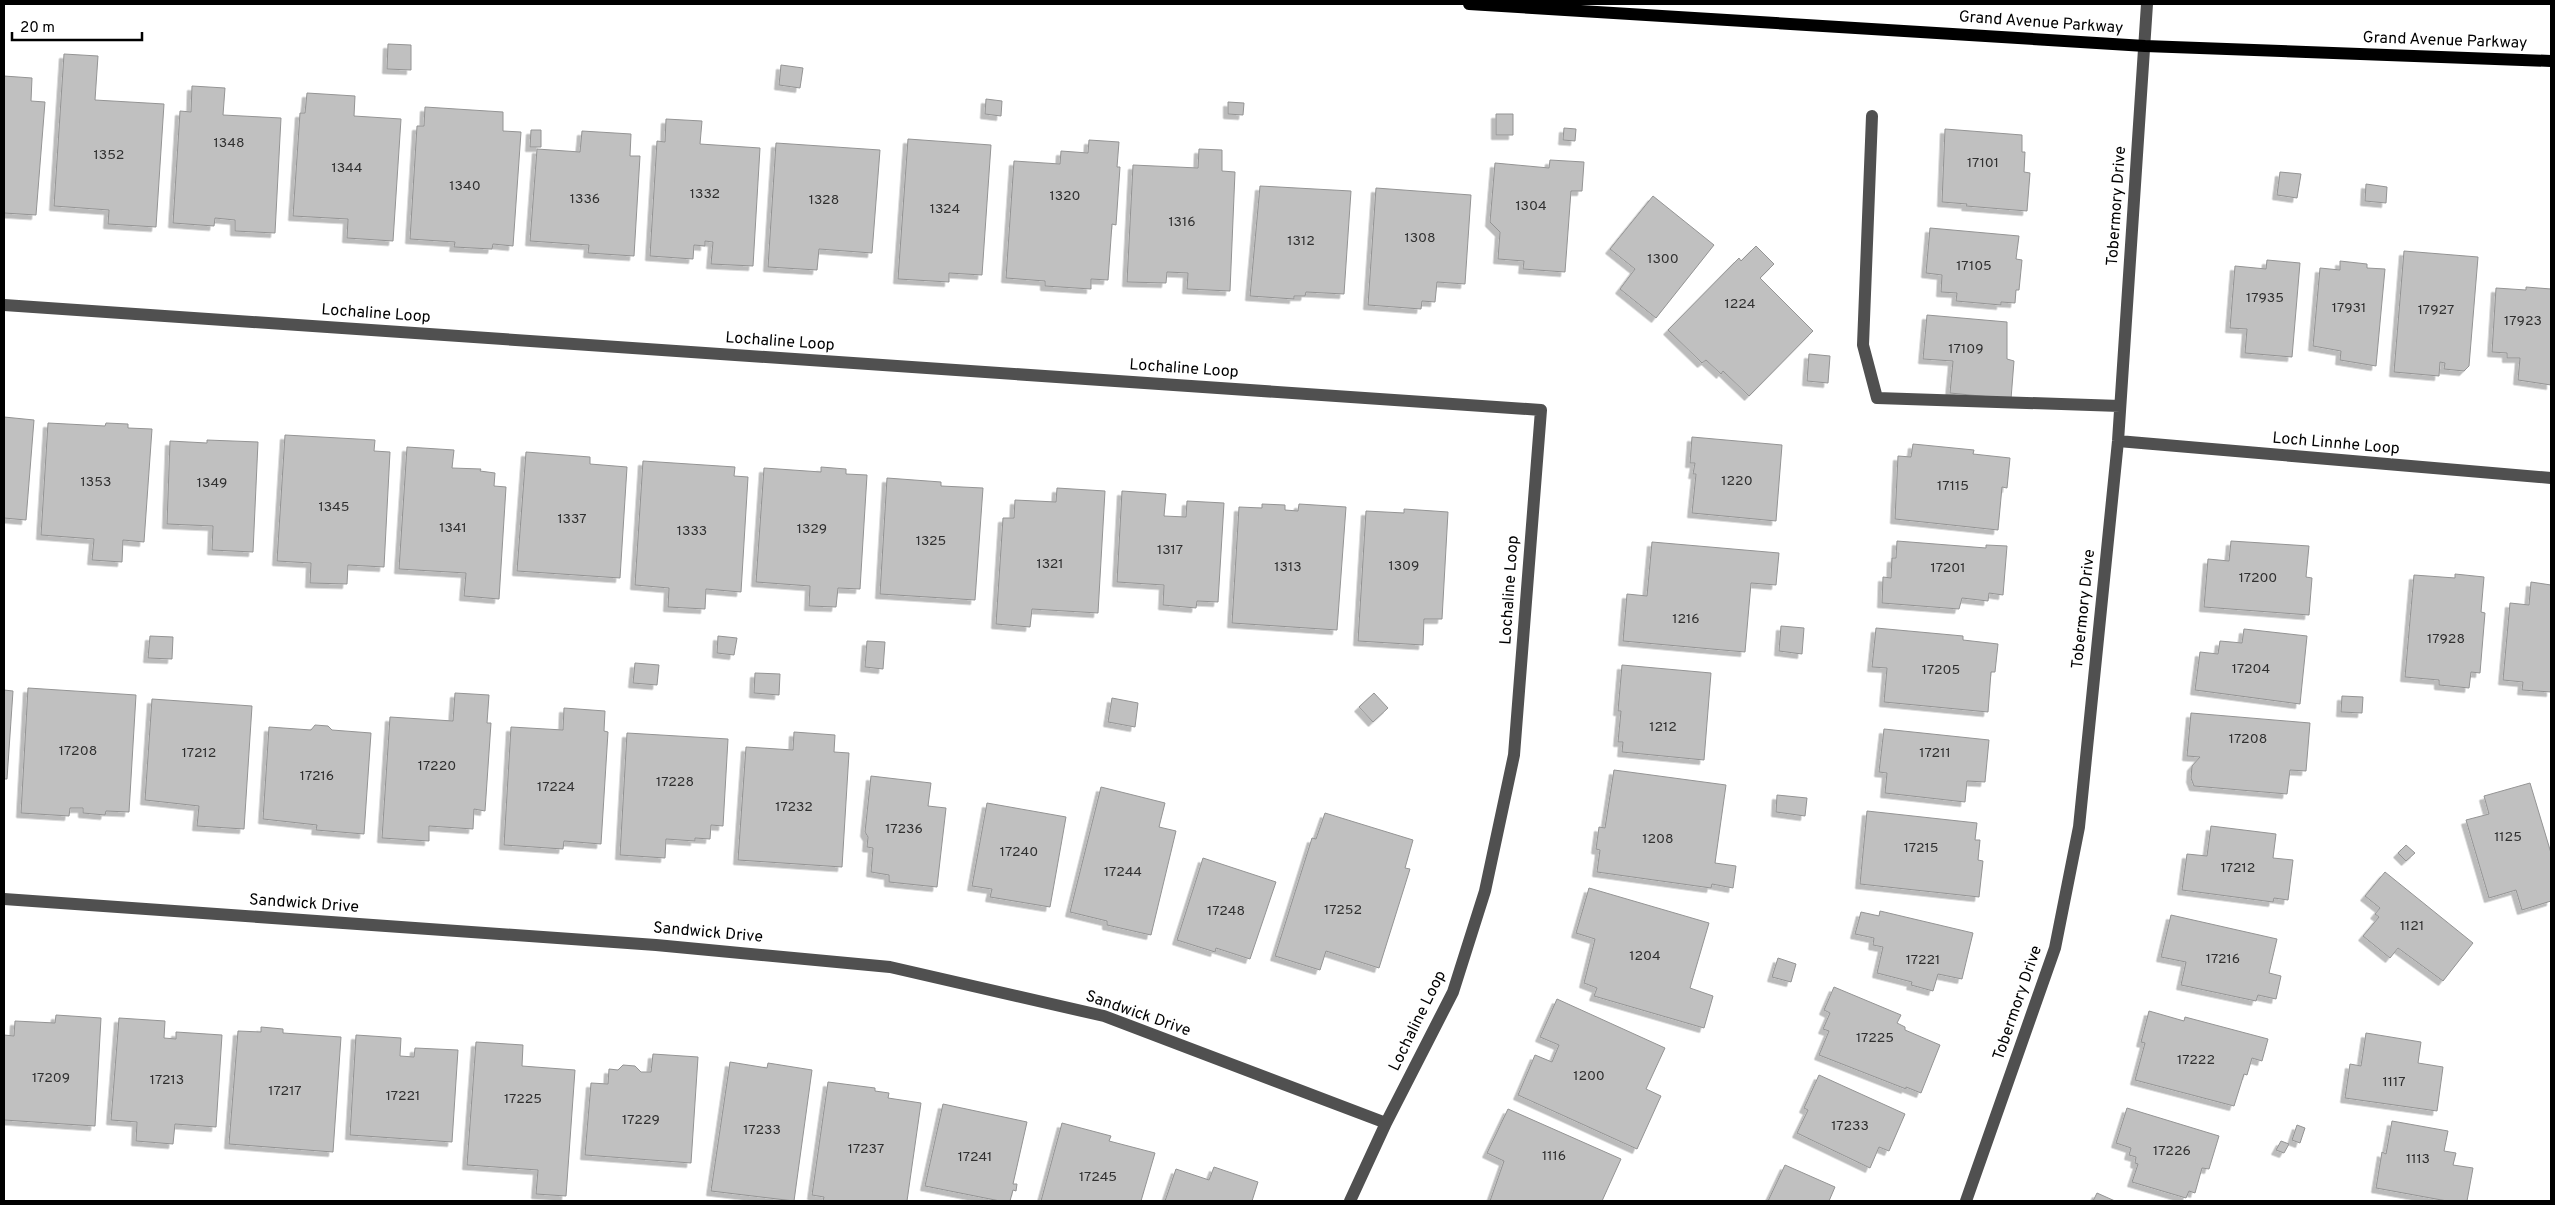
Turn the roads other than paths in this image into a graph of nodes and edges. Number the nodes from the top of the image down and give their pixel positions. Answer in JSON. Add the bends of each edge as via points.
{"nodes":[{"id":1,"x":1469,"y":4,"type":"edge"},
{"id":2,"x":2147,"y":4,"type":"edge"},
{"id":3,"x":2144,"y":46,"type":"junction"},
{"id":4,"x":2551,"y":61,"type":"edge"},
{"id":5,"x":1872,"y":116,"type":"dead end"},
{"id":6,"x":4,"y":305,"type":"edge"},
{"id":7,"x":2120,"y":406,"type":"junction"},
{"id":8,"x":2118,"y":441,"type":"junction"},
{"id":9,"x":2551,"y":478,"type":"edge"},
{"id":10,"x":4,"y":900,"type":"edge"},
{"id":11,"x":1386,"y":1122,"type":"junction"},
{"id":12,"x":1350,"y":1201,"type":"edge"},
{"id":13,"x":1966,"y":1201,"type":"edge"}],
"edges":[{"from":1,"to":3,"type":"main road","name":"Grand Avenue Parkway"},
{"from":2,"to":3,"type":"street","name":"Tobermory Drive"},
{"from":3,"to":4,"type":"main road","name":"Grand Avenue Parkway"},
{"from":3,"to":7,"type":"street","name":"Tobermory Drive"},
{"from":5,"to":7,"type":"street","via":[[1863,345],[1877,398]]},
{"from":6,"to":11,"type":"street","name":"Lochaline Loop","via":[[1540,410],[1514,755],[1489,872],[1453,992]]},
{"from":7,"to":8,"type":"street","name":"Tobermory Drive"},
{"from":8,"to":9,"type":"street","name":"Loch Linnhe Loop"},
{"from":8,"to":13,"type":"street","name":"Tobermory Drive","via":[[2078,827],[2055,948]]},
{"from":10,"to":11,"type":"street","name":"Sandwick Drive","via":[[656,945],[890,967],[1104,1016]]},
{"from":11,"to":12,"type":"street","name":"Lochaline Loop"}]}
